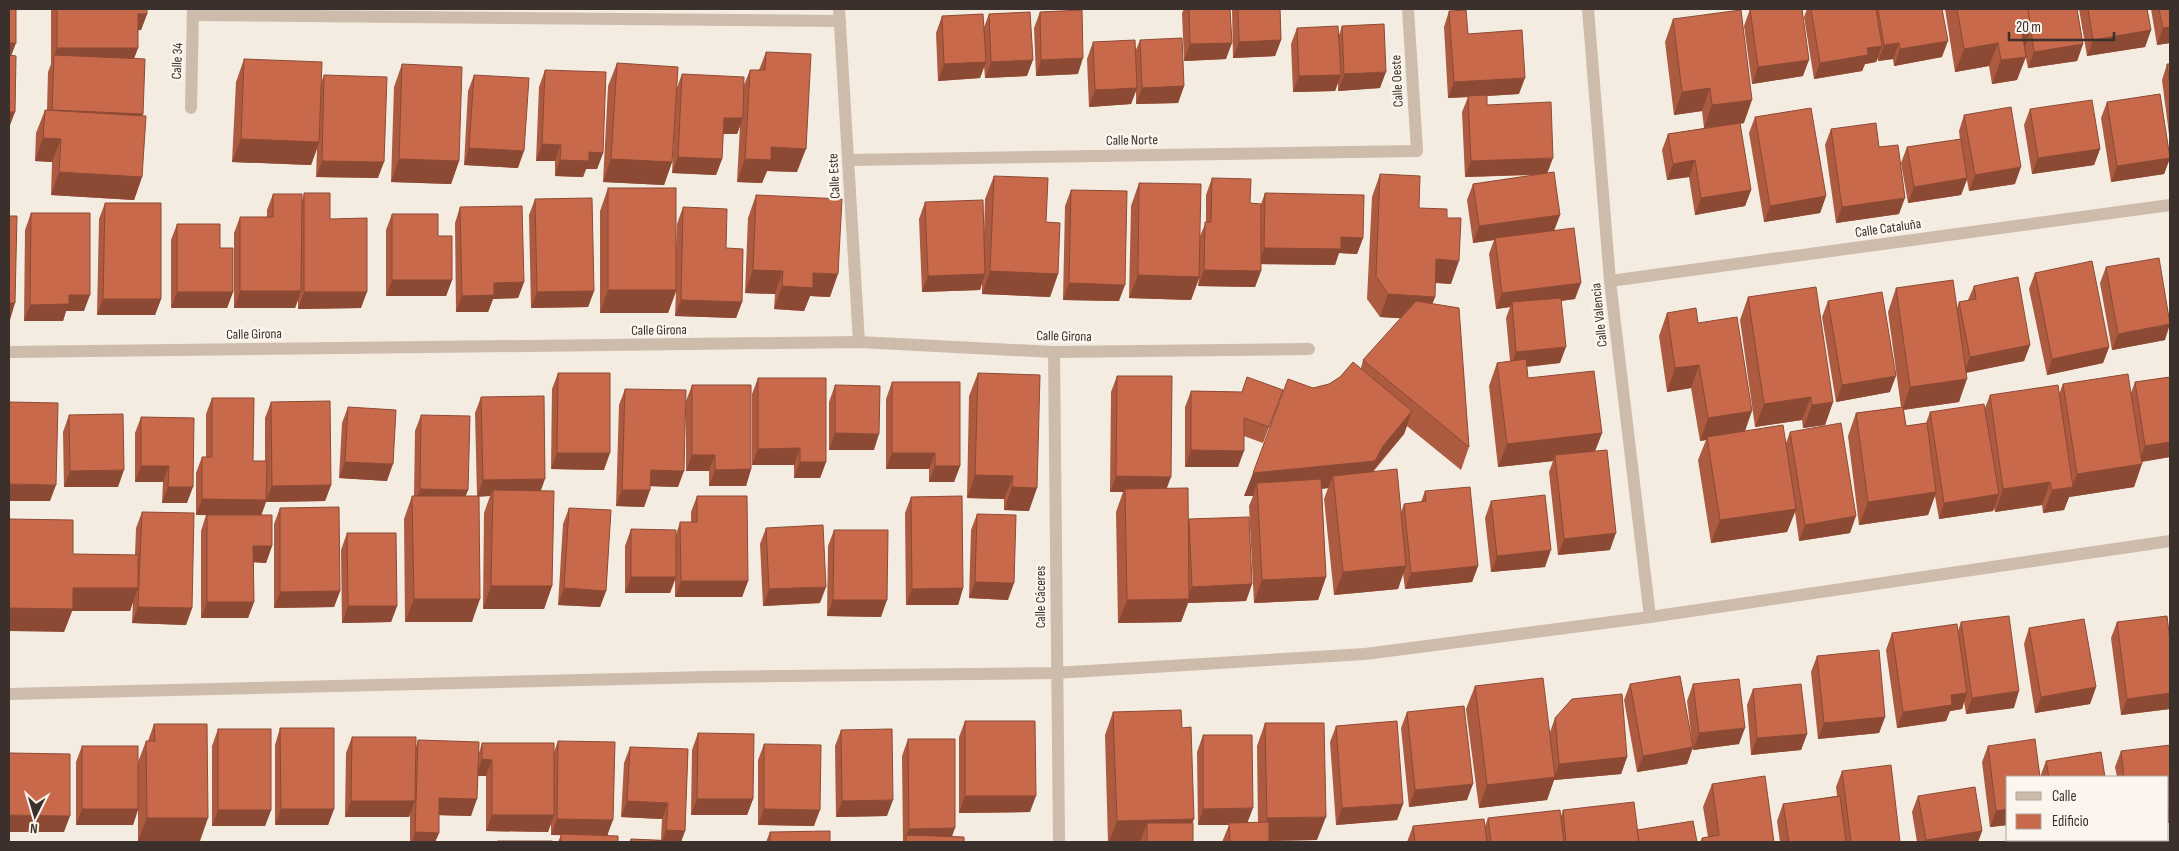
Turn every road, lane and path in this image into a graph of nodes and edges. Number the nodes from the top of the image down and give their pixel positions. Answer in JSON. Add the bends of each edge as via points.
{"nodes":[{"id":1,"x":1408,"y":9,"type":"edge"},
{"id":2,"x":1588,"y":9,"type":"edge"},
{"id":3,"x":193,"y":12,"type":"edge"},
{"id":4,"x":839,"y":15,"type":"edge"},
{"id":5,"x":191,"y":108,"type":"dead end"},
{"id":6,"x":1416,"y":151,"type":"joint"},
{"id":7,"x":848,"y":160,"type":"junction"},
{"id":8,"x":2170,"y":205,"type":"edge"},
{"id":9,"x":1610,"y":281,"type":"junction"},
{"id":10,"x":859,"y":342,"type":"junction"},
{"id":11,"x":1310,"y":348,"type":"dead end"},
{"id":12,"x":9,"y":352,"type":"edge"},
{"id":13,"x":1054,"y":352,"type":"junction"},
{"id":14,"x":2170,"y":541,"type":"edge"},
{"id":15,"x":1650,"y":617,"type":"junction"},
{"id":16,"x":1055,"y":673,"type":"junction"},
{"id":17,"x":9,"y":694,"type":"edge"},
{"id":18,"x":1059,"y":842,"type":"edge"}],
"edges":[{"from":1,"to":6,"type":"street","name":"Calle Oeste"},
{"from":2,"to":9,"type":"street","name":"Calle Valencia"},
{"from":3,"to":4,"type":"street"},
{"from":3,"to":5,"type":"street","name":"Calle 34"},
{"from":4,"to":7,"type":"street","name":"Calle Este"},
{"from":6,"to":7,"type":"street","name":"Calle Norte"},
{"from":7,"to":10,"type":"street","name":"Calle Este"},
{"from":8,"to":9,"type":"street","name":"Calle Cataluña"},
{"from":9,"to":15,"type":"street","name":"Calle Valencia"},
{"from":10,"to":12,"type":"street","name":"Calle Girona"},
{"from":10,"to":13,"type":"street","name":"Calle Girona"},
{"from":11,"to":13,"type":"street","name":"Calle Girona"},
{"from":13,"to":16,"type":"street","name":"Calle Cáceres"},
{"from":14,"to":15,"type":"street"},
{"from":15,"to":16,"type":"street","via":[[1365,654]]},
{"from":16,"to":17,"type":"street","via":[[707,677]]},
{"from":16,"to":18,"type":"street","name":"Calle Cáceres"}]}
